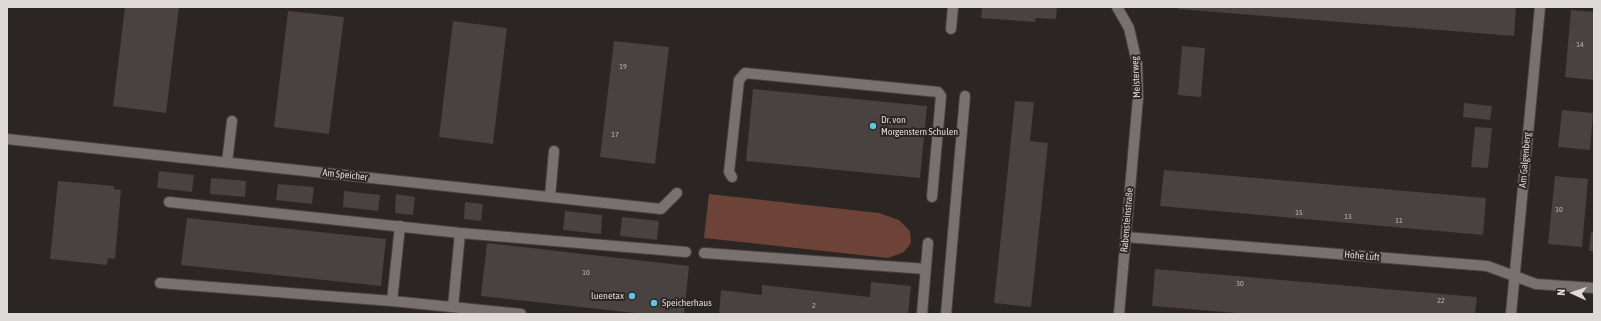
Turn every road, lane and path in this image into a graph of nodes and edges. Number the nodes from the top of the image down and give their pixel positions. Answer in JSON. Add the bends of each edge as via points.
{"nodes":[{"id":1,"x":953,"y":7,"type":"edge"},
{"id":2,"x":1117,"y":7,"type":"edge"},
{"id":3,"x":1540,"y":7,"type":"edge"},
{"id":4,"x":951,"y":30,"type":"dead end"},
{"id":5,"x":965,"y":96,"type":"dead end"},
{"id":6,"x":232,"y":121,"type":"dead end"},
{"id":7,"x":1136,"y":127,"type":"joint"},
{"id":8,"x":7,"y":139,"type":"edge"},
{"id":9,"x":554,"y":151,"type":"dead end"},
{"id":10,"x":227,"y":162,"type":"junction"},
{"id":11,"x":732,"y":177,"type":"dead end"},
{"id":12,"x":677,"y":193,"type":"dead end"},
{"id":13,"x":550,"y":197,"type":"junction"},
{"id":14,"x":932,"y":197,"type":"dead end"},
{"id":15,"x":169,"y":202,"type":"dead end"},
{"id":16,"x":400,"y":226,"type":"junction"},
{"id":17,"x":460,"y":233,"type":"junction"},
{"id":18,"x":1126,"y":237,"type":"junction"},
{"id":19,"x":928,"y":243,"type":"dead end"},
{"id":20,"x":686,"y":252,"type":"dead end"},
{"id":21,"x":704,"y":253,"type":"dead end"},
{"id":22,"x":926,"y":269,"type":"junction"},
{"id":23,"x":1514,"y":276,"type":"junction"},
{"id":24,"x":160,"y":283,"type":"dead end"},
{"id":25,"x":1594,"y":288,"type":"edge"},
{"id":26,"x":392,"y":301,"type":"junction"},
{"id":27,"x":453,"y":307,"type":"junction"},
{"id":28,"x":521,"y":314,"type":"edge"},
{"id":29,"x":922,"y":314,"type":"edge"},
{"id":30,"x":946,"y":314,"type":"edge"},
{"id":31,"x":1119,"y":314,"type":"edge"},
{"id":32,"x":1511,"y":314,"type":"edge"}],
"edges":[{"from":1,"to":4,"type":"street"},
{"from":2,"to":7,"type":"street","name":"Meisterweg","via":[[1129,28],[1137,63]]},
{"from":3,"to":23,"type":"street","name":"Am Galgenberg"},
{"from":5,"to":30,"type":"street"},
{"from":6,"to":10,"type":"street"},
{"from":7,"to":18,"type":"street","name":"Rabensteinstraße"},
{"from":8,"to":10,"type":"street","name":"Am Speicher"},
{"from":9,"to":13,"type":"street"},
{"from":10,"to":13,"type":"street","name":"Am Speicher"},
{"from":11,"to":14,"type":"street","via":[[729,172],[739,80],[745,73],[930,91],[938,92],[941,96]]},
{"from":12,"to":13,"type":"street","name":"Am Speicher","via":[[661,209]]},
{"from":15,"to":16,"type":"street"},
{"from":16,"to":17,"type":"street"},
{"from":16,"to":26,"type":"street"},
{"from":17,"to":20,"type":"street"},
{"from":17,"to":27,"type":"street"},
{"from":18,"to":23,"type":"street","name":"Hohe Luft","via":[[1487,266]]},
{"from":18,"to":31,"type":"street","name":"Rabensteinstraße"},
{"from":19,"to":22,"type":"street"},
{"from":21,"to":22,"type":"street"},
{"from":22,"to":29,"type":"street"},
{"from":23,"to":25,"type":"street","name":"Hohe Luft","via":[[1536,284]]},
{"from":23,"to":32,"type":"street","name":"Am Galgenberg"},
{"from":24,"to":26,"type":"street"},
{"from":26,"to":27,"type":"street"},
{"from":27,"to":28,"type":"street"}]}
